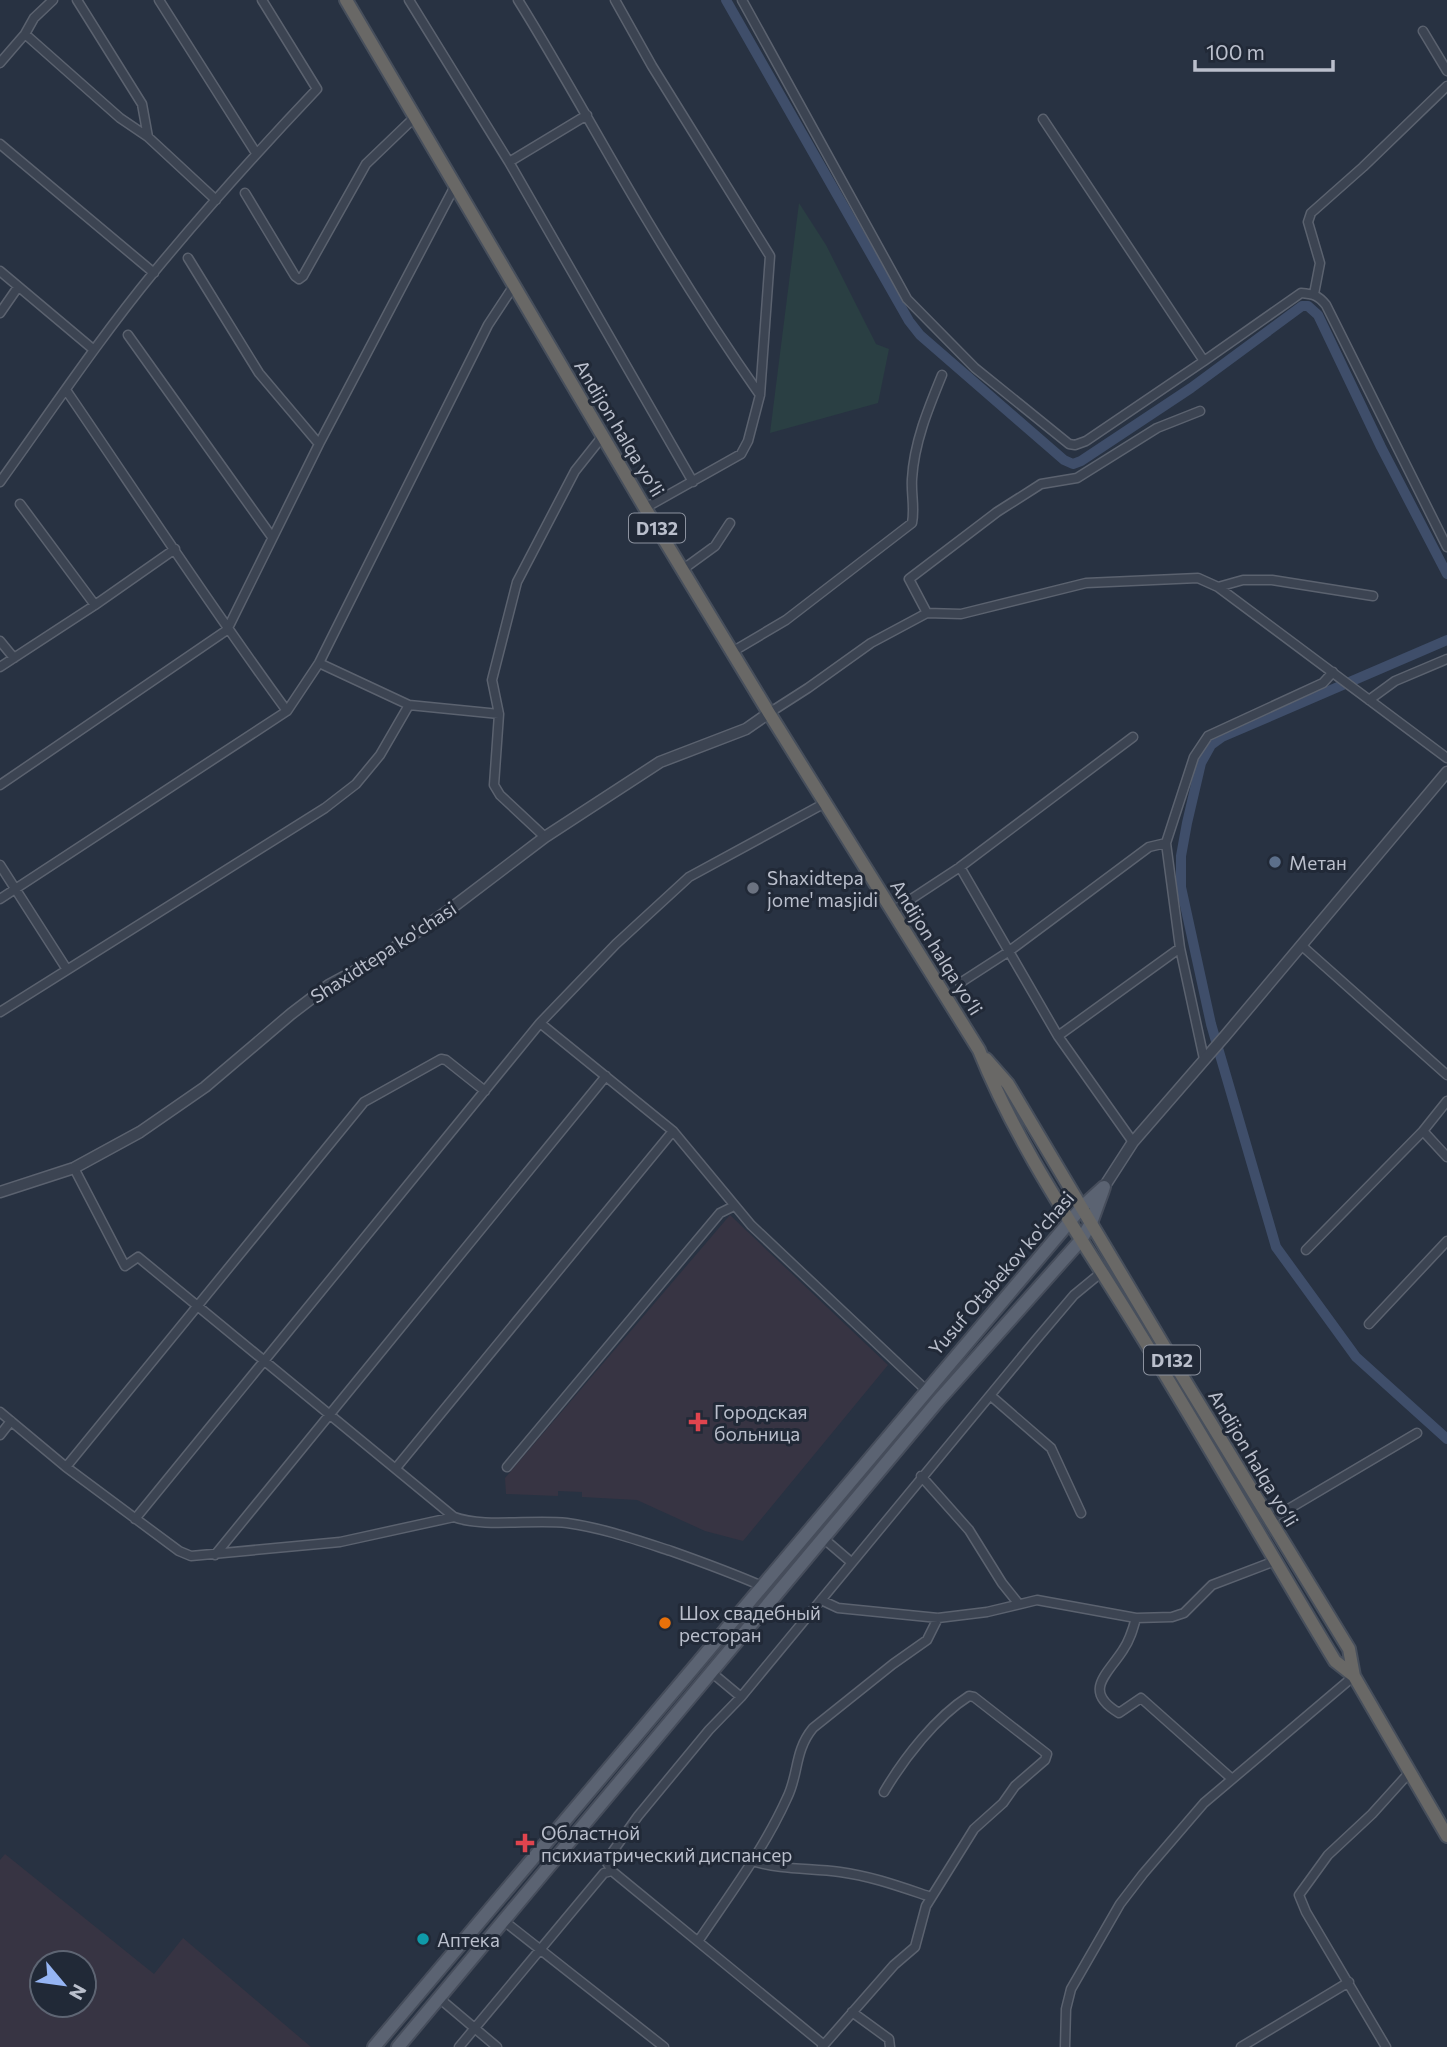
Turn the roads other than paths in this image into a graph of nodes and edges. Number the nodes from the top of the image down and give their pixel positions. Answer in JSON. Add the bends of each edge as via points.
{"nodes":[{"id":1,"x":53,"y":0,"type":"edge"},
{"id":2,"x":78,"y":0,"type":"edge"},
{"id":3,"x":159,"y":0,"type":"edge"},
{"id":4,"x":262,"y":0,"type":"edge"},
{"id":5,"x":346,"y":0,"type":"edge"},
{"id":6,"x":409,"y":0,"type":"edge"},
{"id":7,"x":518,"y":0,"type":"edge"},
{"id":8,"x":615,"y":0,"type":"edge"},
{"id":9,"x":742,"y":0,"type":"edge"},
{"id":10,"x":1423,"y":31,"type":"dead end"},
{"id":11,"x":26,"y":34,"type":"junction"},
{"id":12,"x":0,"y":63,"type":"edge"},
{"id":13,"x":1447,"y":71,"type":"edge"},
{"id":14,"x":1447,"y":86,"type":"edge"},
{"id":15,"x":587,"y":115,"type":"junction"},
{"id":16,"x":415,"y":117,"type":"junction"},
{"id":17,"x":1043,"y":119,"type":"dead end"},
{"id":18,"x":148,"y":137,"type":"junction"},
{"id":19,"x":0,"y":144,"type":"edge"},
{"id":20,"x":257,"y":153,"type":"junction"},
{"id":21,"x":509,"y":162,"type":"junction"},
{"id":22,"x":456,"y":184,"type":"junction"},
{"id":23,"x":245,"y":192,"type":"dead end"},
{"id":24,"x":216,"y":200,"type":"junction"},
{"id":25,"x":188,"y":258,"type":"dead end"},
{"id":26,"x":0,"y":271,"type":"edge"},
{"id":27,"x":154,"y":272,"type":"junction"},
{"id":28,"x":19,"y":287,"type":"junction"},
{"id":29,"x":513,"y":287,"type":"junction"},
{"id":30,"x":1314,"y":294,"type":"junction"},
{"id":31,"x":0,"y":313,"type":"edge"},
{"id":32,"x":128,"y":335,"type":"dead end"},
{"id":33,"x":94,"y":350,"type":"junction"},
{"id":34,"x":1204,"y":361,"type":"junction"},
{"id":35,"x":942,"y":375,"type":"dead end"},
{"id":36,"x":66,"y":390,"type":"junction"},
{"id":37,"x":760,"y":395,"type":"junction"},
{"id":38,"x":1200,"y":411,"type":"dead end"},
{"id":39,"x":603,"y":437,"type":"junction"},
{"id":40,"x":319,"y":444,"type":"junction"},
{"id":41,"x":0,"y":482,"type":"edge"},
{"id":42,"x":693,"y":482,"type":"junction"},
{"id":43,"x":20,"y":504,"type":"dead end"},
{"id":44,"x":645,"y":508,"type":"junction"},
{"id":45,"x":730,"y":523,"type":"dead end"},
{"id":46,"x":272,"y":537,"type":"junction"},
{"id":47,"x":1447,"y":547,"type":"edge"},
{"id":48,"x":175,"y":549,"type":"junction"},
{"id":49,"x":682,"y":570,"type":"junction"},
{"id":50,"x":1218,"y":587,"type":"junction"},
{"id":51,"x":1373,"y":596,"type":"dead end"},
{"id":52,"x":95,"y":605,"type":"junction"},
{"id":53,"x":927,"y":613,"type":"junction"},
{"id":54,"x":227,"y":630,"type":"junction"},
{"id":55,"x":0,"y":641,"type":"edge"},
{"id":56,"x":732,"y":652,"type":"junction"},
{"id":57,"x":14,"y":658,"type":"junction"},
{"id":58,"x":1447,"y":659,"type":"edge"},
{"id":59,"x":319,"y":663,"type":"junction"},
{"id":60,"x":0,"y":667,"type":"edge"},
{"id":61,"x":1336,"y":675,"type":"junction"},
{"id":62,"x":1365,"y":698,"type":"junction"},
{"id":63,"x":409,"y":705,"type":"junction"},
{"id":64,"x":287,"y":711,"type":"junction"},
{"id":65,"x":769,"y":713,"type":"junction"},
{"id":66,"x":499,"y":714,"type":"junction"},
{"id":67,"x":1133,"y":737,"type":"dead end"},
{"id":68,"x":1447,"y":758,"type":"edge"},
{"id":69,"x":1447,"y":772,"type":"edge"},
{"id":70,"x":0,"y":785,"type":"edge"},
{"id":71,"x":825,"y":803,"type":"junction"},
{"id":72,"x":545,"y":837,"type":"junction"},
{"id":73,"x":1166,"y":843,"type":"junction"},
{"id":74,"x":0,"y":865,"type":"edge"},
{"id":75,"x":960,"y":867,"type":"junction"},
{"id":76,"x":15,"y":889,"type":"junction"},
{"id":77,"x":0,"y":899,"type":"edge"},
{"id":78,"x":893,"y":911,"type":"junction"},
{"id":79,"x":1301,"y":946,"type":"junction"},
{"id":80,"x":1180,"y":948,"type":"junction"},
{"id":81,"x":1008,"y":952,"type":"junction"},
{"id":82,"x":66,"y":968,"type":"junction"},
{"id":83,"x":960,"y":983,"type":"dead end"},
{"id":84,"x":0,"y":1012,"type":"edge"},
{"id":85,"x":540,"y":1023,"type":"junction"},
{"id":86,"x":1058,"y":1036,"type":"junction"},
{"id":87,"x":979,"y":1050,"type":"junction"},
{"id":88,"x":1206,"y":1056,"type":"junction"},
{"id":89,"x":1447,"y":1075,"type":"edge"},
{"id":90,"x":606,"y":1076,"type":"junction"},
{"id":91,"x":485,"y":1090,"type":"junction"},
{"id":92,"x":1447,"y":1101,"type":"edge"},
{"id":93,"x":673,"y":1131,"type":"junction"},
{"id":94,"x":1423,"y":1131,"type":"junction"},
{"id":95,"x":1133,"y":1142,"type":"junction"},
{"id":96,"x":1447,"y":1157,"type":"edge"},
{"id":97,"x":74,"y":1168,"type":"junction"},
{"id":98,"x":1104,"y":1187,"type":"junction"},
{"id":99,"x":0,"y":1192,"type":"edge"},
{"id":100,"x":734,"y":1206,"type":"junction"},
{"id":101,"x":1082,"y":1207,"type":"junction"},
{"id":102,"x":1070,"y":1221,"type":"junction"},
{"id":103,"x":1091,"y":1223,"type":"junction"},
{"id":104,"x":1081,"y":1240,"type":"junction"},
{"id":105,"x":1447,"y":1241,"type":"edge"},
{"id":106,"x":1306,"y":1250,"type":"dead end"},
{"id":107,"x":1102,"y":1272,"type":"junction"},
{"id":108,"x":198,"y":1304,"type":"junction"},
{"id":109,"x":1369,"y":1324,"type":"dead end"},
{"id":110,"x":264,"y":1359,"type":"junction"},
{"id":111,"x":926,"y":1390,"type":"junction"},
{"id":112,"x":991,"y":1396,"type":"junction"},
{"id":113,"x":0,"y":1412,"type":"edge"},
{"id":114,"x":330,"y":1414,"type":"junction"},
{"id":115,"x":11,"y":1421,"type":"junction"},
{"id":116,"x":1417,"y":1433,"type":"dead end"},
{"id":117,"x":0,"y":1435,"type":"edge"},
{"id":118,"x":66,"y":1466,"type":"junction"},
{"id":119,"x":507,"y":1467,"type":"dead end"},
{"id":120,"x":396,"y":1468,"type":"junction"},
{"id":121,"x":921,"y":1476,"type":"junction"},
{"id":122,"x":1082,"y":1513,"type":"dead end"},
{"id":123,"x":454,"y":1517,"type":"junction"},
{"id":124,"x":135,"y":1519,"type":"junction"},
{"id":125,"x":1270,"y":1520,"type":"junction"},
{"id":126,"x":823,"y":1538,"type":"junction"},
{"id":127,"x":215,"y":1555,"type":"junction"},
{"id":128,"x":1275,"y":1561,"type":"junction"},
{"id":129,"x":851,"y":1562,"type":"junction"},
{"id":130,"x":762,"y":1586,"type":"junction"},
{"id":131,"x":821,"y":1600,"type":"junction"},
{"id":132,"x":1018,"y":1603,"type":"junction"},
{"id":133,"x":939,"y":1618,"type":"junction"},
{"id":134,"x":1136,"y":1618,"type":"junction"},
{"id":135,"x":711,"y":1672,"type":"junction"},
{"id":136,"x":1354,"y":1676,"type":"junction"},
{"id":137,"x":741,"y":1697,"type":"junction"},
{"id":138,"x":1409,"y":1773,"type":"junction"},
{"id":139,"x":1231,"y":1778,"type":"junction"},
{"id":140,"x":884,"y":1792,"type":"dead end"},
{"id":141,"x":1447,"y":1836,"type":"edge"},
{"id":142,"x":752,"y":1861,"type":"junction"},
{"id":143,"x":612,"y":1871,"type":"junction"},
{"id":144,"x":931,"y":1897,"type":"junction"},
{"id":145,"x":505,"y":1920,"type":"junction"},
{"id":146,"x":699,"y":1940,"type":"junction"},
{"id":147,"x":540,"y":1948,"type":"junction"},
{"id":148,"x":1349,"y":1982,"type":"junction"},
{"id":149,"x":439,"y":1998,"type":"junction"},
{"id":150,"x":852,"y":2012,"type":"junction"},
{"id":151,"x":475,"y":2030,"type":"junction"},
{"id":152,"x":823,"y":2046,"type":"edge"},
{"id":153,"x":374,"y":2047,"type":"edge"},
{"id":154,"x":398,"y":2047,"type":"edge"},
{"id":155,"x":459,"y":2047,"type":"edge"},
{"id":156,"x":497,"y":2047,"type":"edge"},
{"id":157,"x":664,"y":2047,"type":"edge"},
{"id":158,"x":890,"y":2047,"type":"edge"},
{"id":159,"x":1065,"y":2047,"type":"edge"},
{"id":160,"x":1241,"y":2047,"type":"edge"},
{"id":161,"x":1386,"y":2047,"type":"edge"}],
"edges":[{"from":1,"to":11,"type":"street"},
{"from":2,"to":18,"type":"street","via":[[142,104]]},
{"from":3,"to":20,"type":"street"},
{"from":4,"to":20,"type":"street","via":[[317,89]]},
{"from":5,"to":16,"type":"highway","name":"Andijon halqa yo‘li","number":"D132"},
{"from":6,"to":21,"type":"street"},
{"from":7,"to":15,"type":"street"},
{"from":8,"to":37,"type":"street","via":[[770,256]]},
{"from":9,"to":34,"type":"street","via":[[907,299],[975,368],[1069,444],[1086,441]]},
{"from":10,"to":13,"type":"street"},
{"from":11,"to":12,"type":"street"},
{"from":11,"to":18,"type":"street","via":[[120,118]]},
{"from":14,"to":30,"type":"street","via":[[1311,213],[1308,222],[1320,263]]},
{"from":15,"to":21,"type":"street"},
{"from":15,"to":37,"type":"street","via":[[646,219]]},
{"from":16,"to":22,"type":"highway","name":"Andijon halqa yo‘li","number":"D132"},
{"from":16,"to":23,"type":"street","via":[[366,164],[299,278]]},
{"from":17,"to":34,"type":"street"},
{"from":18,"to":24,"type":"street"},
{"from":19,"to":27,"type":"street"},
{"from":20,"to":24,"type":"street"},
{"from":21,"to":42,"type":"street"},
{"from":22,"to":29,"type":"highway","name":"Andijon halqa yo‘li","number":"D132"},
{"from":22,"to":40,"type":"street"},
{"from":24,"to":27,"type":"street"},
{"from":25,"to":40,"type":"street","via":[[259,373]]},
{"from":26,"to":28,"type":"street"},
{"from":27,"to":33,"type":"street"},
{"from":28,"to":31,"type":"street"},
{"from":28,"to":33,"type":"street"},
{"from":29,"to":39,"type":"highway","name":"Andijon halqa yo‘li","number":"D132"},
{"from":29,"to":59,"type":"street","via":[[488,325]]},
{"from":30,"to":34,"type":"street","via":[[1301,293]]},
{"from":30,"to":47,"type":"street","via":[[1326,305]]},
{"from":32,"to":46,"type":"street"},
{"from":33,"to":36,"type":"street"},
{"from":35,"to":56,"type":"street","via":[[922,425],[912,479],[912,523],[786,620]]},
{"from":36,"to":41,"type":"street"},
{"from":36,"to":48,"type":"street"},
{"from":37,"to":42,"type":"street","via":[[741,454]]},
{"from":38,"to":53,"type":"street","via":[[1157,428],[1077,478],[1041,484],[997,512],[909,579]]},
{"from":39,"to":44,"type":"highway","name":"Andijon halqa yo‘li","number":"D132"},
{"from":39,"to":66,"type":"street","via":[[575,471],[517,582],[492,680]]},
{"from":40,"to":46,"type":"street"},
{"from":42,"to":44,"type":"street"},
{"from":43,"to":52,"type":"street"},
{"from":44,"to":49,"type":"highway","name":"Andijon halqa yo‘li","number":"D132"},
{"from":45,"to":49,"type":"street","via":[[715,547]]},
{"from":46,"to":54,"type":"street"},
{"from":48,"to":52,"type":"street"},
{"from":48,"to":54,"type":"street"},
{"from":49,"to":56,"type":"highway","name":"Andijon halqa yo‘li","number":"D132"},
{"from":50,"to":51,"type":"street","via":[[1243,580],[1272,580]]},
{"from":50,"to":53,"type":"street","via":[[1198,578],[1086,583],[961,614]]},
{"from":50,"to":61,"type":"street"},
{"from":52,"to":57,"type":"street"},
{"from":53,"to":65,"type":"street","via":[[871,643]]},
{"from":54,"to":64,"type":"street"},
{"from":54,"to":70,"type":"street"},
{"from":55,"to":57,"type":"street"},
{"from":56,"to":65,"type":"highway","name":"Andijon halqa yo‘li","number":"D132"},
{"from":57,"to":60,"type":"street"},
{"from":58,"to":62,"type":"street"},
{"from":59,"to":63,"type":"street"},
{"from":59,"to":64,"type":"street"},
{"from":61,"to":62,"type":"street"},
{"from":61,"to":73,"type":"street","via":[[1208,736],[1194,757]]},
{"from":62,"to":68,"type":"street"},
{"from":63,"to":66,"type":"street"},
{"from":63,"to":82,"type":"street","via":[[380,755],[356,784],[326,808]]},
{"from":64,"to":76,"type":"street"},
{"from":65,"to":71,"type":"highway","name":"Andijon halqa yo‘li","number":"D132"},
{"from":65,"to":72,"type":"street","name":"Shaxidtepa ko'chasi","via":[[746,729],[660,762]]},
{"from":66,"to":72,"type":"street","via":[[494,785]]},
{"from":67,"to":75,"type":"street"},
{"from":69,"to":79,"type":"street"},
{"from":71,"to":78,"type":"highway","name":"Andijon halqa yo‘li","number":"D132"},
{"from":71,"to":85,"type":"street","via":[[689,877]]},
{"from":72,"to":97,"type":"street","name":"Shaxidtepa ko'chasi","via":[[381,957],[329,985],[205,1087],[140,1132]]},
{"from":73,"to":80,"type":"street"},
{"from":73,"to":81,"type":"street","via":[[1149,848]]},
{"from":74,"to":76,"type":"street"},
{"from":75,"to":78,"type":"street"},
{"from":75,"to":81,"type":"street"},
{"from":76,"to":77,"type":"street"},
{"from":76,"to":82,"type":"street"},
{"from":78,"to":87,"type":"highway","name":"Andijon halqa yo‘li","number":"D132"},
{"from":79,"to":88,"type":"street"},
{"from":79,"to":89,"type":"street"},
{"from":80,"to":86,"type":"street"},
{"from":80,"to":88,"type":"street"},
{"from":81,"to":83,"type":"street"},
{"from":81,"to":86,"type":"street"},
{"from":82,"to":84,"type":"street"},
{"from":85,"to":90,"type":"street"},
{"from":85,"to":91,"type":"street"},
{"from":86,"to":95,"type":"street"},
{"from":87,"to":101,"type":"highway","name":"Andijon halqa yo‘li","number":"D132","via":[[1009,1084]]},
{"from":87,"to":102,"type":"highway","name":"Andijon halqa yo‘li","number":"D132","via":[[997,1097]]},
{"from":88,"to":95,"type":"street"},
{"from":90,"to":93,"type":"street"},
{"from":90,"to":114,"type":"street"},
{"from":91,"to":108,"type":"street","via":[[441,1059],[364,1102]]},
{"from":91,"to":110,"type":"street"},
{"from":92,"to":94,"type":"street"},
{"from":93,"to":100,"type":"street"},
{"from":93,"to":120,"type":"street"},
{"from":94,"to":96,"type":"street"},
{"from":94,"to":106,"type":"street"},
{"from":95,"to":98,"type":"street"},
{"from":97,"to":99,"type":"street","name":"Shaxidtepa ko'chasi"},
{"from":97,"to":108,"type":"street","via":[[125,1266],[138,1257]]},
{"from":98,"to":101,"type":"main road","name":"Yusuf Otabekov ko'chasi"},
{"from":98,"to":103,"type":"main road","name":"Yusuf Otabekov ko'chasi"},
{"from":100,"to":111,"type":"street"},
{"from":100,"to":119,"type":"street","via":[[720,1213]]},
{"from":101,"to":102,"type":"main road","name":"Yusuf Otabekov ko'chasi"},
{"from":101,"to":103,"type":"highway","name":"Andijon halqa yo‘li","number":"D132"},
{"from":102,"to":104,"type":"highway","name":"Andijon halqa yo‘li","number":"D132"},
{"from":102,"to":111,"type":"main road","name":"Yusuf Otabekov ko'chasi"},
{"from":103,"to":104,"type":"main road","name":"Yusuf Otabekov ko'chasi"},
{"from":103,"to":125,"type":"highway","name":"Andijon halqa yo‘li","number":"D132"},
{"from":104,"to":107,"type":"highway","name":"Andijon halqa yo‘li","number":"D132"},
{"from":104,"to":126,"type":"main road","name":"Yusuf Otabekov ko'chasi"},
{"from":105,"to":109,"type":"street"},
{"from":107,"to":112,"type":"street","via":[[1074,1295]]},
{"from":107,"to":128,"type":"highway","name":"Andijon halqa yo‘li","number":"D132"},
{"from":108,"to":110,"type":"street"},
{"from":108,"to":118,"type":"street"},
{"from":110,"to":114,"type":"street"},
{"from":110,"to":124,"type":"street"},
{"from":111,"to":130,"type":"main road","name":"Yusuf Otabekov ko'chasi"},
{"from":112,"to":121,"type":"street"},
{"from":112,"to":122,"type":"street","via":[[1051,1448]]},
{"from":113,"to":115,"type":"street"},
{"from":114,"to":120,"type":"street"},
{"from":114,"to":127,"type":"street"},
{"from":115,"to":117,"type":"street"},
{"from":115,"to":118,"type":"street"},
{"from":116,"to":125,"type":"street"},
{"from":118,"to":124,"type":"street"},
{"from":120,"to":123,"type":"street"},
{"from":121,"to":129,"type":"street"},
{"from":121,"to":132,"type":"street","via":[[969,1530]]},
{"from":123,"to":127,"type":"street","via":[[340,1542]]},
{"from":123,"to":130,"type":"street","via":[[468,1522],[567,1523],[622,1535]]},
{"from":124,"to":127,"type":"street","via":[[184,1554]]},
{"from":125,"to":136,"type":"highway","name":"Andijon halqa yo‘li","number":"D132","via":[[1349,1649]]},
{"from":126,"to":129,"type":"street"},
{"from":126,"to":135,"type":"main road","name":"Yusuf Otabekov ko'chasi"},
{"from":128,"to":134,"type":"street","via":[[1212,1585],[1179,1616]]},
{"from":128,"to":136,"type":"highway","name":"Andijon halqa yo‘li","number":"D132","via":[[1335,1661]]},
{"from":129,"to":131,"type":"street"},
{"from":130,"to":153,"type":"main road","name":"Yusuf Otabekov ko'chasi"},
{"from":131,"to":133,"type":"street","via":[[838,1608]]},
{"from":131,"to":137,"type":"street"},
{"from":132,"to":133,"type":"street"},
{"from":132,"to":134,"type":"street","via":[[1037,1600]]},
{"from":133,"to":142,"type":"street","via":[[927,1640],[805,1738],[788,1796]]},
{"from":134,"to":139,"type":"street","via":[[1123,1650],[1107,1670],[1100,1697],[1119,1713],[1141,1698]]},
{"from":135,"to":137,"type":"street"},
{"from":135,"to":145,"type":"main road","name":"Yusuf Otabekov ko'chasi"},
{"from":136,"to":138,"type":"highway","name":"Andijon halqa yo‘li","number":"D132"},
{"from":136,"to":139,"type":"street"},
{"from":137,"to":143,"type":"street","via":[[612,1851],[606,1861]]},
{"from":138,"to":141,"type":"highway","name":"Andijon halqa yo‘li","number":"D132"},
{"from":138,"to":148,"type":"street","via":[[1328,1855],[1299,1895]]},
{"from":139,"to":159,"type":"street","via":[[1204,1803],[1120,1904],[1071,1989]]},
{"from":140,"to":144,"type":"street","via":[[921,1739],[970,1696],[1047,1754],[974,1829]]},
{"from":142,"to":144,"type":"street","via":[[839,1872]]},
{"from":142,"to":146,"type":"street"},
{"from":143,"to":146,"type":"street"},
{"from":143,"to":147,"type":"street","via":[[604,1873]]},
{"from":144,"to":150,"type":"street","via":[[915,1947]]},
{"from":145,"to":147,"type":"street"},
{"from":145,"to":149,"type":"main road","name":"Yusuf Otabekov ko'chasi"},
{"from":146,"to":152,"type":"street"},
{"from":147,"to":151,"type":"street"},
{"from":147,"to":157,"type":"street"},
{"from":148,"to":160,"type":"street"},
{"from":148,"to":161,"type":"street"},
{"from":149,"to":151,"type":"street"},
{"from":149,"to":154,"type":"main road","name":"Yusuf Otabekov ko'chasi"},
{"from":150,"to":152,"type":"street"},
{"from":150,"to":158,"type":"street","via":[[889,2039]]},
{"from":151,"to":155,"type":"street"},
{"from":151,"to":156,"type":"street"}]}
